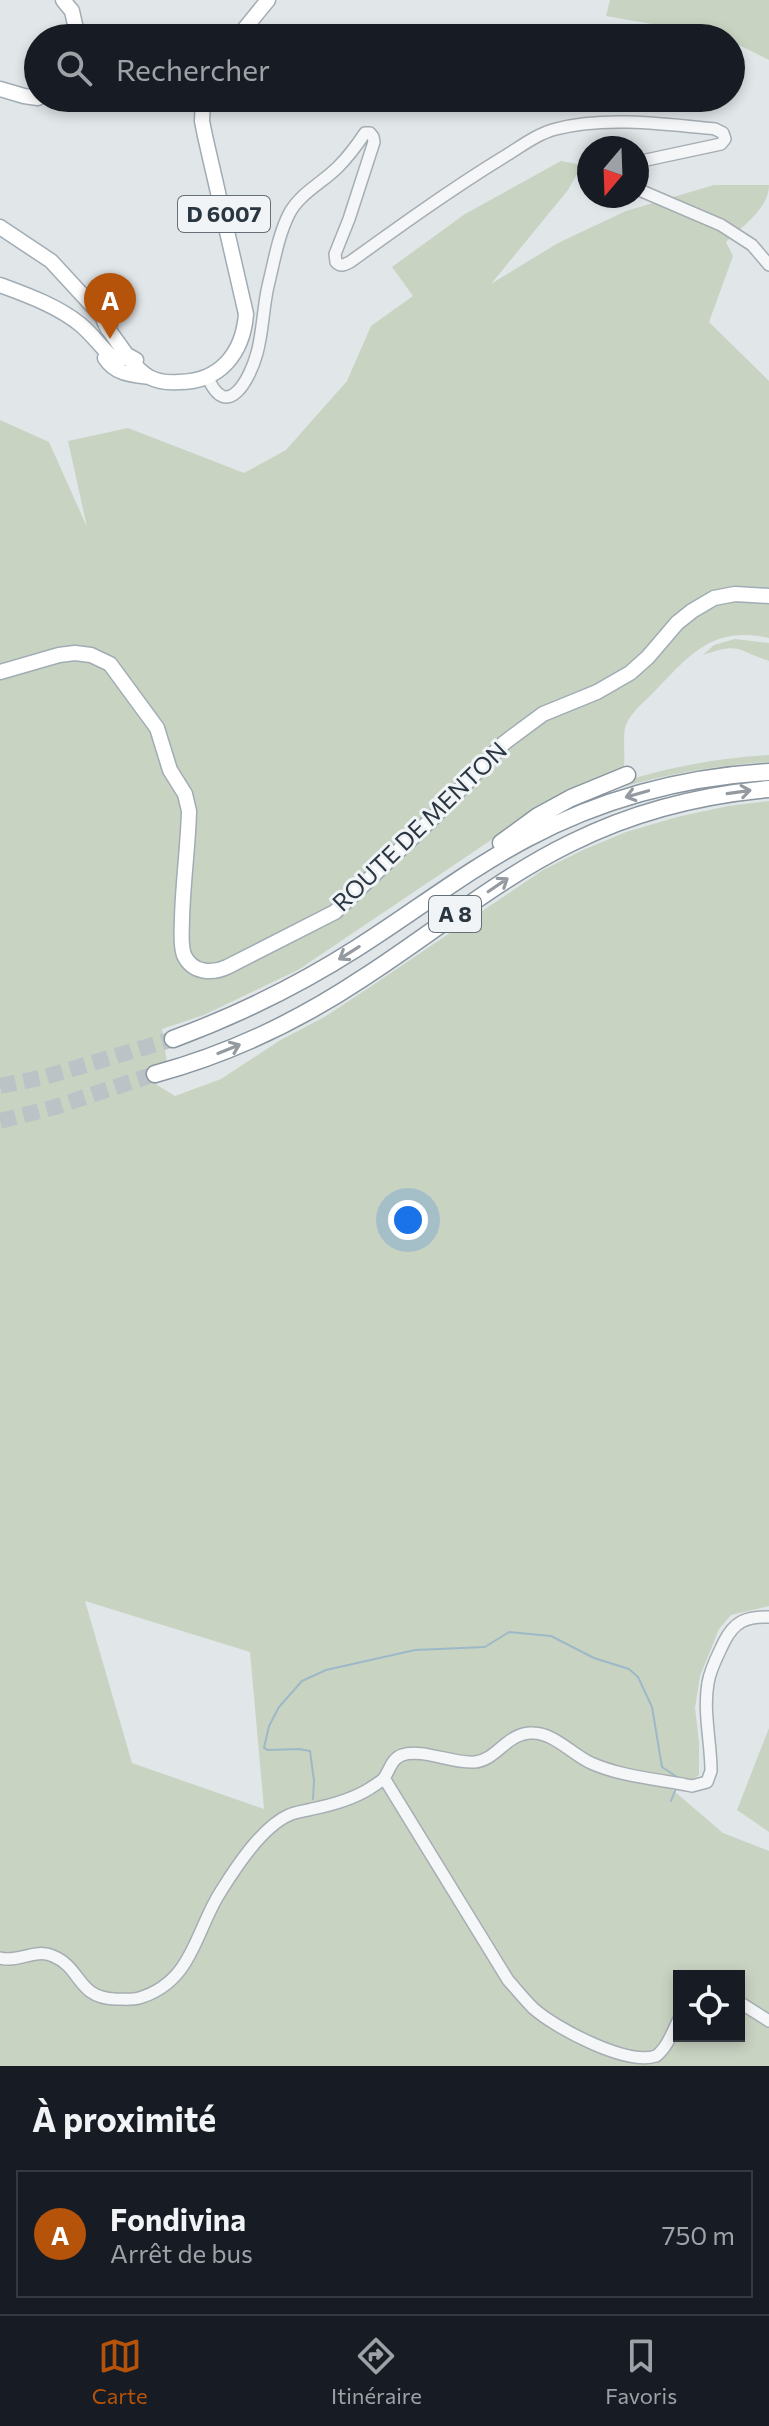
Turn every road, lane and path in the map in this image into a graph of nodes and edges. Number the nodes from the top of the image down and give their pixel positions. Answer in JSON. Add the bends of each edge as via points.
{"nodes":[{"id":1,"x":63,"y":0,"type":"edge"},
{"id":2,"x":268,"y":0,"type":"edge"},
{"id":3,"x":75,"y":24,"type":"edge"},
{"id":4,"x":248,"y":24,"type":"edge"},
{"id":5,"x":0,"y":89,"type":"edge"},
{"id":6,"x":24,"y":96,"type":"edge"},
{"id":7,"x":204,"y":112,"type":"edge"},
{"id":8,"x":649,"y":159,"type":"edge"},
{"id":9,"x":649,"y":194,"type":"edge"},
{"id":10,"x":0,"y":227,"type":"edge"},
{"id":11,"x":769,"y":265,"type":"edge"},
{"id":12,"x":0,"y":285,"type":"edge"},
{"id":13,"x":132,"y":362,"type":"junction"},
{"id":14,"x":209,"y":375,"type":"junction"},
{"id":15,"x":769,"y":596,"type":"edge"},
{"id":16,"x":0,"y":672,"type":"edge"},
{"id":17,"x":769,"y":772,"type":"edge"},
{"id":18,"x":627,"y":775,"type":"dead end"},
{"id":19,"x":769,"y":789,"type":"edge"},
{"id":20,"x":414,"y":910,"type":"junction"},
{"id":21,"x":173,"y":1039,"type":"tunnel mouth"},
{"id":22,"x":155,"y":1074,"type":"tunnel mouth"},
{"id":23,"x":769,"y":1617,"type":"edge"},
{"id":24,"x":384,"y":1778,"type":"junction"},
{"id":25,"x":0,"y":1958,"type":"edge"},
{"id":26,"x":745,"y":2006,"type":"edge"},
{"id":27,"x":769,"y":2021,"type":"edge"},
{"id":28,"x":673,"y":2029,"type":"edge"}],
"edges":[{"from":1,"to":3,"type":"main road"},
{"from":2,"to":4,"type":"main road"},
{"from":5,"to":6,"type":"main road"},
{"from":7,"to":14,"type":"main road","number":"D 6007","via":[[246,314],[241,343]]},
{"from":8,"to":14,"type":"street","via":[[725,139],[715,129],[627,122],[544,133],[339,265],[335,254],[374,142],[365,133],[290,212],[269,280],[257,354],[237,392],[224,399],[217,396]]},
{"from":9,"to":11,"type":"street","via":[[721,225],[752,245]]},
{"from":10,"to":13,"type":"main road","via":[[51,261]]},
{"from":12,"to":13,"type":"main road","via":[[77,321],[116,361]]},
{"from":13,"to":14,"type":"main road","via":[[180,377]]},
{"from":13,"to":14,"type":"main road","via":[[150,377],[175,383]]},
{"from":15,"to":16,"type":"main road","name":"ROUTE DE MENTON","via":[[714,598],[692,611],[630,673],[543,714],[504,743],[335,912],[214,972],[196,968],[184,953],[187,800],[170,770],[157,728],[119,674],[102,659],[75,653]]},
{"from":17,"to":20,"type":"highway","number":"A 8","one_way":true,"via":[[664,787],[581,813],[505,851]]},
{"from":18,"to":20,"type":"highway","via":[[538,816]]},
{"from":22,"to":19,"type":"highway","number":"A 8","one_way":true,"via":[[247,1041],[321,1003],[506,880],[583,837],[672,805]]},
{"from":20,"to":21,"type":"highway","number":"A 8","one_way":true,"via":[[304,981]]},
{"from":23,"to":24,"type":"street","via":[[744,1619],[734,1626],[708,1680],[707,1782],[692,1786],[606,1769],[529,1732],[474,1762],[400,1756]]},
{"from":24,"to":25,"type":"street","via":[[348,1800],[288,1815],[264,1833],[219,1893],[177,1976],[159,1990],[137,1999],[105,1999],[90,1993],[62,1960],[48,1954]]},
{"from":24,"to":28,"type":"street","via":[[500,1966],[534,2009],[607,2055],[627,2060],[653,2058]]},
{"from":26,"to":27,"type":"street"}]}
